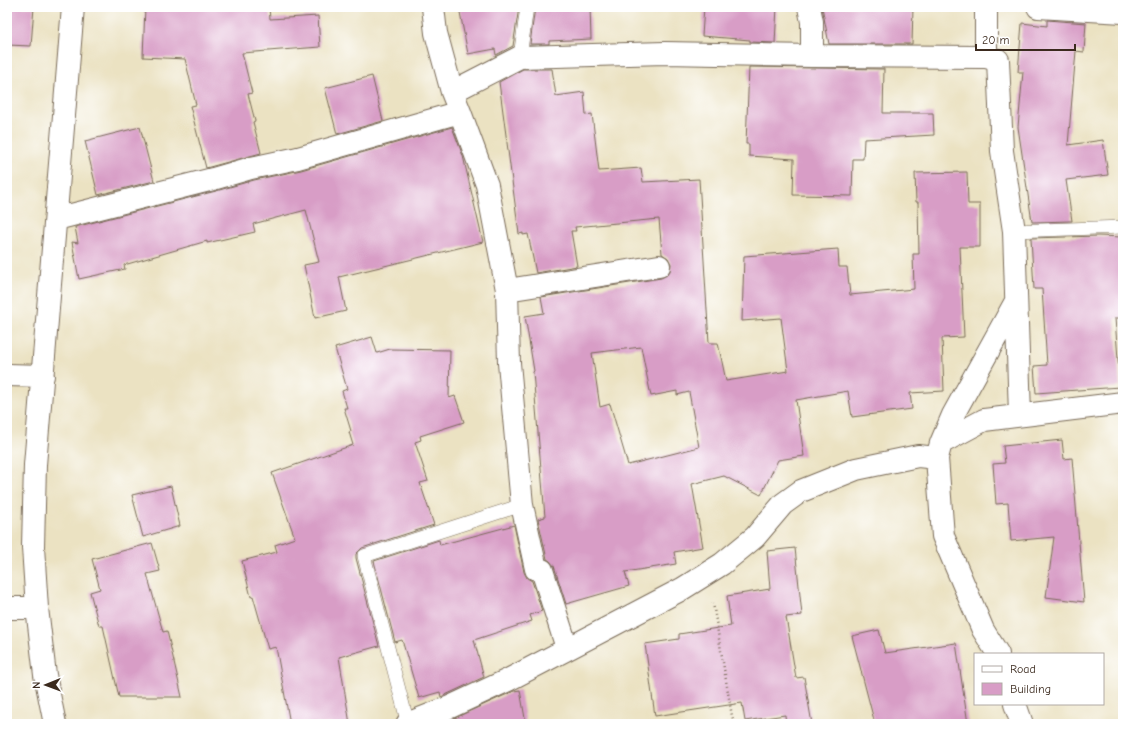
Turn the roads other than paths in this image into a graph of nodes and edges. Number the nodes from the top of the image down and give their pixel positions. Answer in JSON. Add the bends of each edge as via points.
{"nodes":[{"id":1,"x":73,"y":7,"type":"edge"},
{"id":2,"x":433,"y":7,"type":"edge"},
{"id":3,"x":527,"y":7,"type":"edge"},
{"id":4,"x":809,"y":7,"type":"edge"},
{"id":5,"x":986,"y":7,"type":"edge"},
{"id":6,"x":1038,"y":7,"type":"edge"},
{"id":7,"x":1123,"y":12,"type":"edge"},
{"id":8,"x":812,"y":56,"type":"junction"},
{"id":9,"x":986,"y":56,"type":"junction"},
{"id":10,"x":520,"y":57,"type":"junction"},
{"id":11,"x":452,"y":92,"type":"junction"},
{"id":12,"x":460,"y":112,"type":"junction"},
{"id":13,"x":56,"y":219,"type":"junction"},
{"id":14,"x":1123,"y":227,"type":"edge"},
{"id":15,"x":1014,"y":231,"type":"junction"},
{"id":16,"x":659,"y":266,"type":"dead end"},
{"id":17,"x":507,"y":290,"type":"junction"},
{"id":18,"x":1017,"y":301,"type":"junction"},
{"id":19,"x":7,"y":375,"type":"edge"},
{"id":20,"x":43,"y":376,"type":"junction"},
{"id":21,"x":1123,"y":403,"type":"edge"},
{"id":22,"x":1020,"y":415,"type":"junction"},
{"id":23,"x":939,"y":450,"type":"junction"},
{"id":24,"x":522,"y":505,"type":"junction"},
{"id":25,"x":7,"y":608,"type":"edge"},
{"id":26,"x":37,"y":608,"type":"junction"},
{"id":27,"x":567,"y":648,"type":"junction"},
{"id":28,"x":997,"y":653,"type":"edge"},
{"id":29,"x":1015,"y":705,"type":"edge"},
{"id":30,"x":55,"y":724,"type":"edge"},
{"id":31,"x":408,"y":724,"type":"edge"},
{"id":32,"x":1022,"y":724,"type":"edge"}],
"edges":[{"from":1,"to":13,"type":"street"},
{"from":2,"to":11,"type":"street","via":[[436,33]]},
{"from":3,"to":10,"type":"lane"},
{"from":4,"to":8,"type":"street","via":[[812,22]]},
{"from":5,"to":9,"type":"street"},
{"from":6,"to":7,"type":"street"},
{"from":8,"to":9,"type":"street"},
{"from":8,"to":10,"type":"street","via":[[665,53]]},
{"from":9,"to":15,"type":"street","via":[[998,60],[1002,151]]},
{"from":10,"to":11,"type":"street"},
{"from":11,"to":12,"type":"street"},
{"from":12,"to":13,"type":"street","via":[[298,158]]},
{"from":12,"to":17,"type":"street","via":[[487,185]]},
{"from":13,"to":20,"type":"street"},
{"from":14,"to":15,"type":"lane"},
{"from":15,"to":18,"type":"street"},
{"from":16,"to":17,"type":"street"},
{"from":17,"to":24,"type":"street","via":[[509,363]]},
{"from":18,"to":22,"type":"street"},
{"from":18,"to":23,"type":"street","via":[[953,415]]},
{"from":19,"to":20,"type":"street"},
{"from":20,"to":26,"type":"street","via":[[34,480],[33,547]]},
{"from":21,"to":22,"type":"street"},
{"from":22,"to":23,"type":"street","via":[[984,420]]},
{"from":23,"to":27,"type":"street","via":[[856,469],[801,491],[783,504],[755,537],[722,564],[682,589]]},
{"from":23,"to":28,"type":"street","via":[[944,536],[983,630]]},
{"from":24,"to":27,"type":"street","via":[[536,569],[542,570]]},
{"from":24,"to":31,"type":"lane","via":[[364,556]]},
{"from":25,"to":26,"type":"street"},
{"from":26,"to":30,"type":"street","via":[[45,675]]},
{"from":27,"to":31,"type":"street","via":[[508,680]]},
{"from":29,"to":32,"type":"street"}]}
